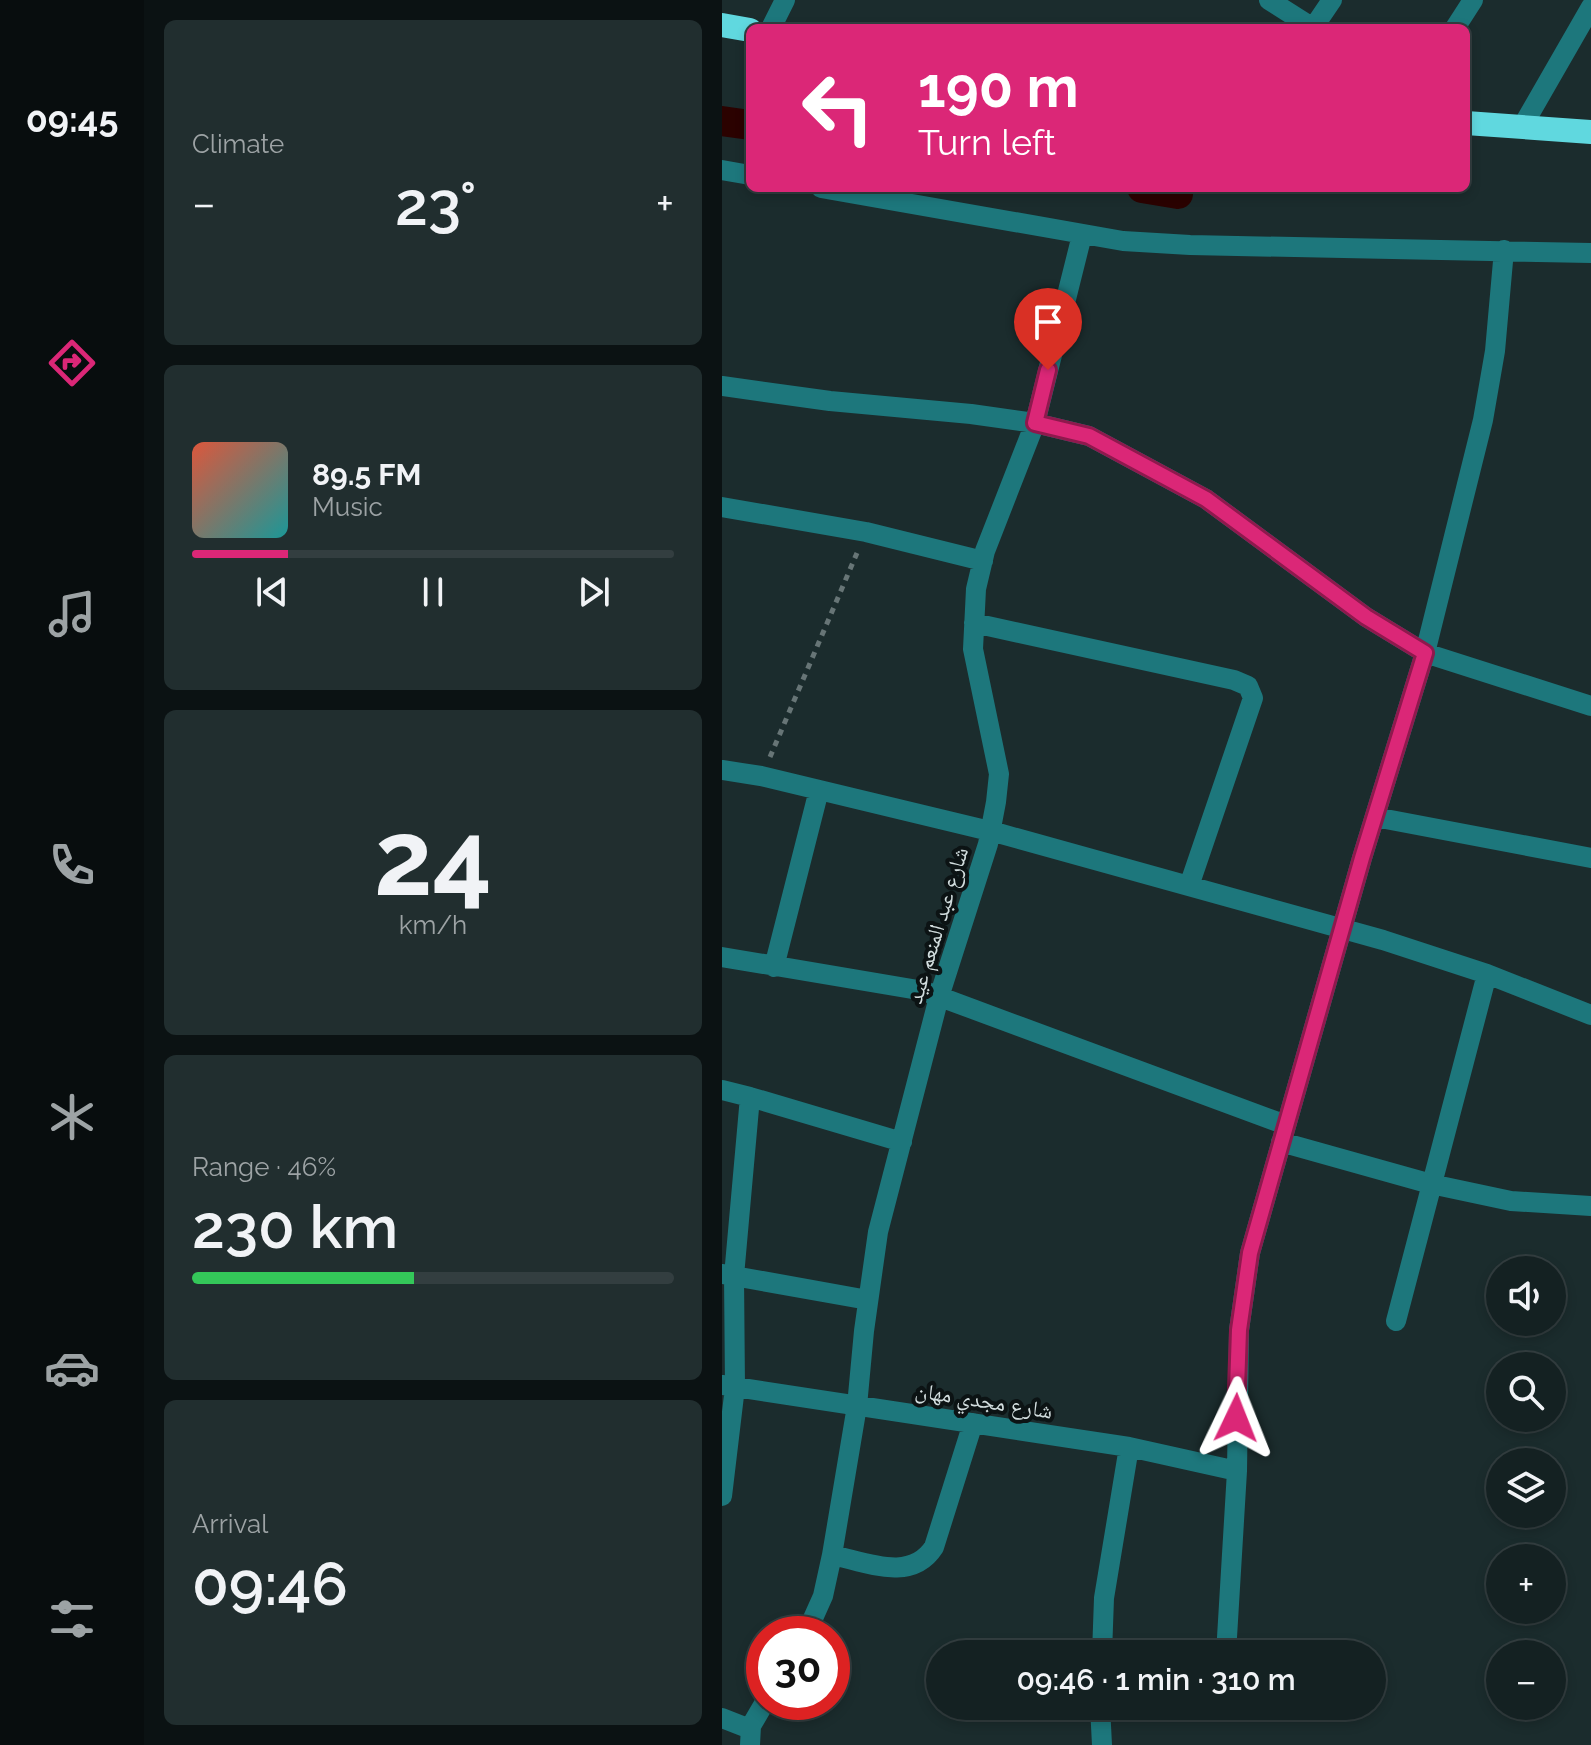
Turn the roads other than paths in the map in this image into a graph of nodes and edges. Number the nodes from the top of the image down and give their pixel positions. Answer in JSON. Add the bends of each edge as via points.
{"nodes":[{"id":1,"x":785,"y":0,"type":"edge"},
{"id":2,"x":1269,"y":0,"type":"edge"},
{"id":3,"x":1332,"y":0,"type":"edge"},
{"id":4,"x":1473,"y":0,"type":"edge"},
{"id":5,"x":1591,"y":7,"type":"edge"},
{"id":6,"x":773,"y":24,"type":"edge"},
{"id":7,"x":1307,"y":24,"type":"edge"},
{"id":8,"x":1316,"y":24,"type":"edge"},
{"id":9,"x":1458,"y":24,"type":"edge"},
{"id":10,"x":722,"y":25,"type":"edge"},
{"id":11,"x":746,"y":29,"type":"edge"},
{"id":12,"x":1470,"y":123,"type":"edge"},
{"id":13,"x":1522,"y":127,"type":"junction"},
{"id":14,"x":1591,"y":132,"type":"edge"},
{"id":15,"x":722,"y":170,"type":"edge"},
{"id":16,"x":746,"y":174,"type":"edge"},
{"id":17,"x":843,"y":192,"type":"edge"},
{"id":18,"x":1082,"y":235,"type":"junction"},
{"id":19,"x":1504,"y":250,"type":"junction"},
{"id":20,"x":1591,"y":253,"type":"edge"},
{"id":21,"x":722,"y":386,"type":"edge"},
{"id":22,"x":1035,"y":423,"type":"junction"},
{"id":23,"x":722,"y":507,"type":"edge"},
{"id":24,"x":983,"y":561,"type":"junction"},
{"id":25,"x":974,"y":623,"type":"junction"},
{"id":26,"x":1425,"y":653,"type":"junction"},
{"id":27,"x":1591,"y":706,"type":"edge"},
{"id":28,"x":722,"y":770,"type":"edge"},
{"id":29,"x":819,"y":790,"type":"junction"},
{"id":30,"x":1375,"y":817,"type":"junction"},
{"id":31,"x":990,"y":831,"type":"junction"},
{"id":32,"x":1591,"y":858,"type":"edge"},
{"id":33,"x":1189,"y":886,"type":"junction"},
{"id":34,"x":1342,"y":928,"type":"junction"},
{"id":35,"x":722,"y":957,"type":"edge"},
{"id":36,"x":774,"y":967,"type":"junction"},
{"id":37,"x":1487,"y":974,"type":"junction"},
{"id":38,"x":939,"y":997,"type":"junction"},
{"id":39,"x":1591,"y":1015,"type":"edge"},
{"id":40,"x":722,"y":1090,"type":"edge"},
{"id":41,"x":750,"y":1097,"type":"junction"},
{"id":42,"x":1284,"y":1134,"type":"junction"},
{"id":43,"x":902,"y":1142,"type":"junction"},
{"id":44,"x":1431,"y":1184,"type":"junction"},
{"id":45,"x":1591,"y":1206,"type":"edge"},
{"id":46,"x":728,"y":1275,"type":"edge"},
{"id":47,"x":868,"y":1300,"type":"junction"},
{"id":48,"x":1396,"y":1321,"type":"dead end"},
{"id":49,"x":728,"y":1386,"type":"edge"},
{"id":50,"x":857,"y":1406,"type":"junction"},
{"id":51,"x":973,"y":1423,"type":"junction"},
{"id":52,"x":1129,"y":1447,"type":"junction"},
{"id":53,"x":1237,"y":1471,"type":"junction"},
{"id":54,"x":722,"y":1496,"type":"edge"},
{"id":55,"x":832,"y":1555,"type":"junction"},
{"id":56,"x":814,"y":1616,"type":"edge"},
{"id":57,"x":1102,"y":1640,"type":"edge"},
{"id":58,"x":1227,"y":1640,"type":"edge"},
{"id":59,"x":722,"y":1718,"type":"edge"},
{"id":60,"x":1101,"y":1720,"type":"edge"},
{"id":61,"x":750,"y":1737,"type":"edge"},
{"id":62,"x":1102,"y":1745,"type":"edge"}],
"edges":[{"from":1,"to":6,"type":"street"},
{"from":2,"to":7,"type":"street"},
{"from":3,"to":8,"type":"street"},
{"from":4,"to":9,"type":"street"},
{"from":5,"to":13,"type":"street"},
{"from":10,"to":11,"type":"highway"},
{"from":12,"to":13,"type":"highway"},
{"from":13,"to":14,"type":"highway"},
{"from":15,"to":16,"type":"street"},
{"from":17,"to":18,"type":"street"},
{"from":18,"to":19,"type":"street","via":[[1190,245]]},
{"from":18,"to":22,"type":"street","name":"شارع عبد المنعم عيد"},
{"from":19,"to":20,"type":"street"},
{"from":19,"to":26,"type":"street","via":[[1483,420]]},
{"from":21,"to":22,"type":"street"},
{"from":22,"to":24,"type":"street","name":"شارع عبد المنعم عيد"},
{"from":22,"to":26,"type":"street","via":[[1089,436],[1206,499],[1366,617]]},
{"from":23,"to":24,"type":"street","via":[[866,532]]},
{"from":24,"to":25,"type":"street","name":"شارع عبد المنعم عيد"},
{"from":25,"to":31,"type":"street","name":"شارع عبد المنعم عيد","via":[[973,649],[999,774]]},
{"from":25,"to":33,"type":"street","via":[[1248,686],[1253,698]]},
{"from":26,"to":27,"type":"street"},
{"from":26,"to":30,"type":"street"},
{"from":28,"to":29,"type":"street"},
{"from":29,"to":31,"type":"street"},
{"from":29,"to":36,"type":"street"},
{"from":30,"to":32,"type":"street"},
{"from":30,"to":34,"type":"street"},
{"from":31,"to":33,"type":"street"},
{"from":31,"to":38,"type":"street","name":"شارع عبد المنعم عيد"},
{"from":33,"to":34,"type":"street"},
{"from":34,"to":37,"type":"street"},
{"from":34,"to":42,"type":"street"},
{"from":35,"to":36,"type":"street"},
{"from":36,"to":38,"type":"street"},
{"from":37,"to":39,"type":"street"},
{"from":37,"to":44,"type":"street"},
{"from":38,"to":42,"type":"street"},
{"from":38,"to":43,"type":"street","name":"شارع عبد المنعم عيد"},
{"from":40,"to":41,"type":"street"},
{"from":41,"to":43,"type":"street"},
{"from":41,"to":46,"type":"street"},
{"from":42,"to":44,"type":"street"},
{"from":42,"to":53,"type":"street","via":[[1250,1253],[1239,1330]]},
{"from":43,"to":47,"type":"street","name":"شارع عبد المنعم عيد","via":[[878,1232]]},
{"from":44,"to":45,"type":"street","via":[[1511,1201]]},
{"from":44,"to":48,"type":"street"},
{"from":46,"to":47,"type":"street"},
{"from":46,"to":49,"type":"street"},
{"from":47,"to":50,"type":"street","name":"شارع عبد المنعم عيد"},
{"from":49,"to":50,"type":"street","name":"شارع مجدي مهان"},
{"from":49,"to":54,"type":"street"},
{"from":50,"to":51,"type":"street","name":"شارع مجدي مهان"},
{"from":50,"to":55,"type":"street","name":"شارع عبد المنعم عيد"},
{"from":51,"to":52,"type":"street","name":"شارع مجدي مهان"},
{"from":51,"to":55,"type":"street","via":[[929,1556],[904,1569]]},
{"from":52,"to":53,"type":"street","name":"شارع مجدي مهان"},
{"from":52,"to":57,"type":"street","via":[[1104,1598]]},
{"from":53,"to":58,"type":"street"},
{"from":55,"to":56,"type":"street","name":"شارع عبد المنعم عيد"},
{"from":59,"to":61,"type":"street"},
{"from":60,"to":62,"type":"street"}]}
